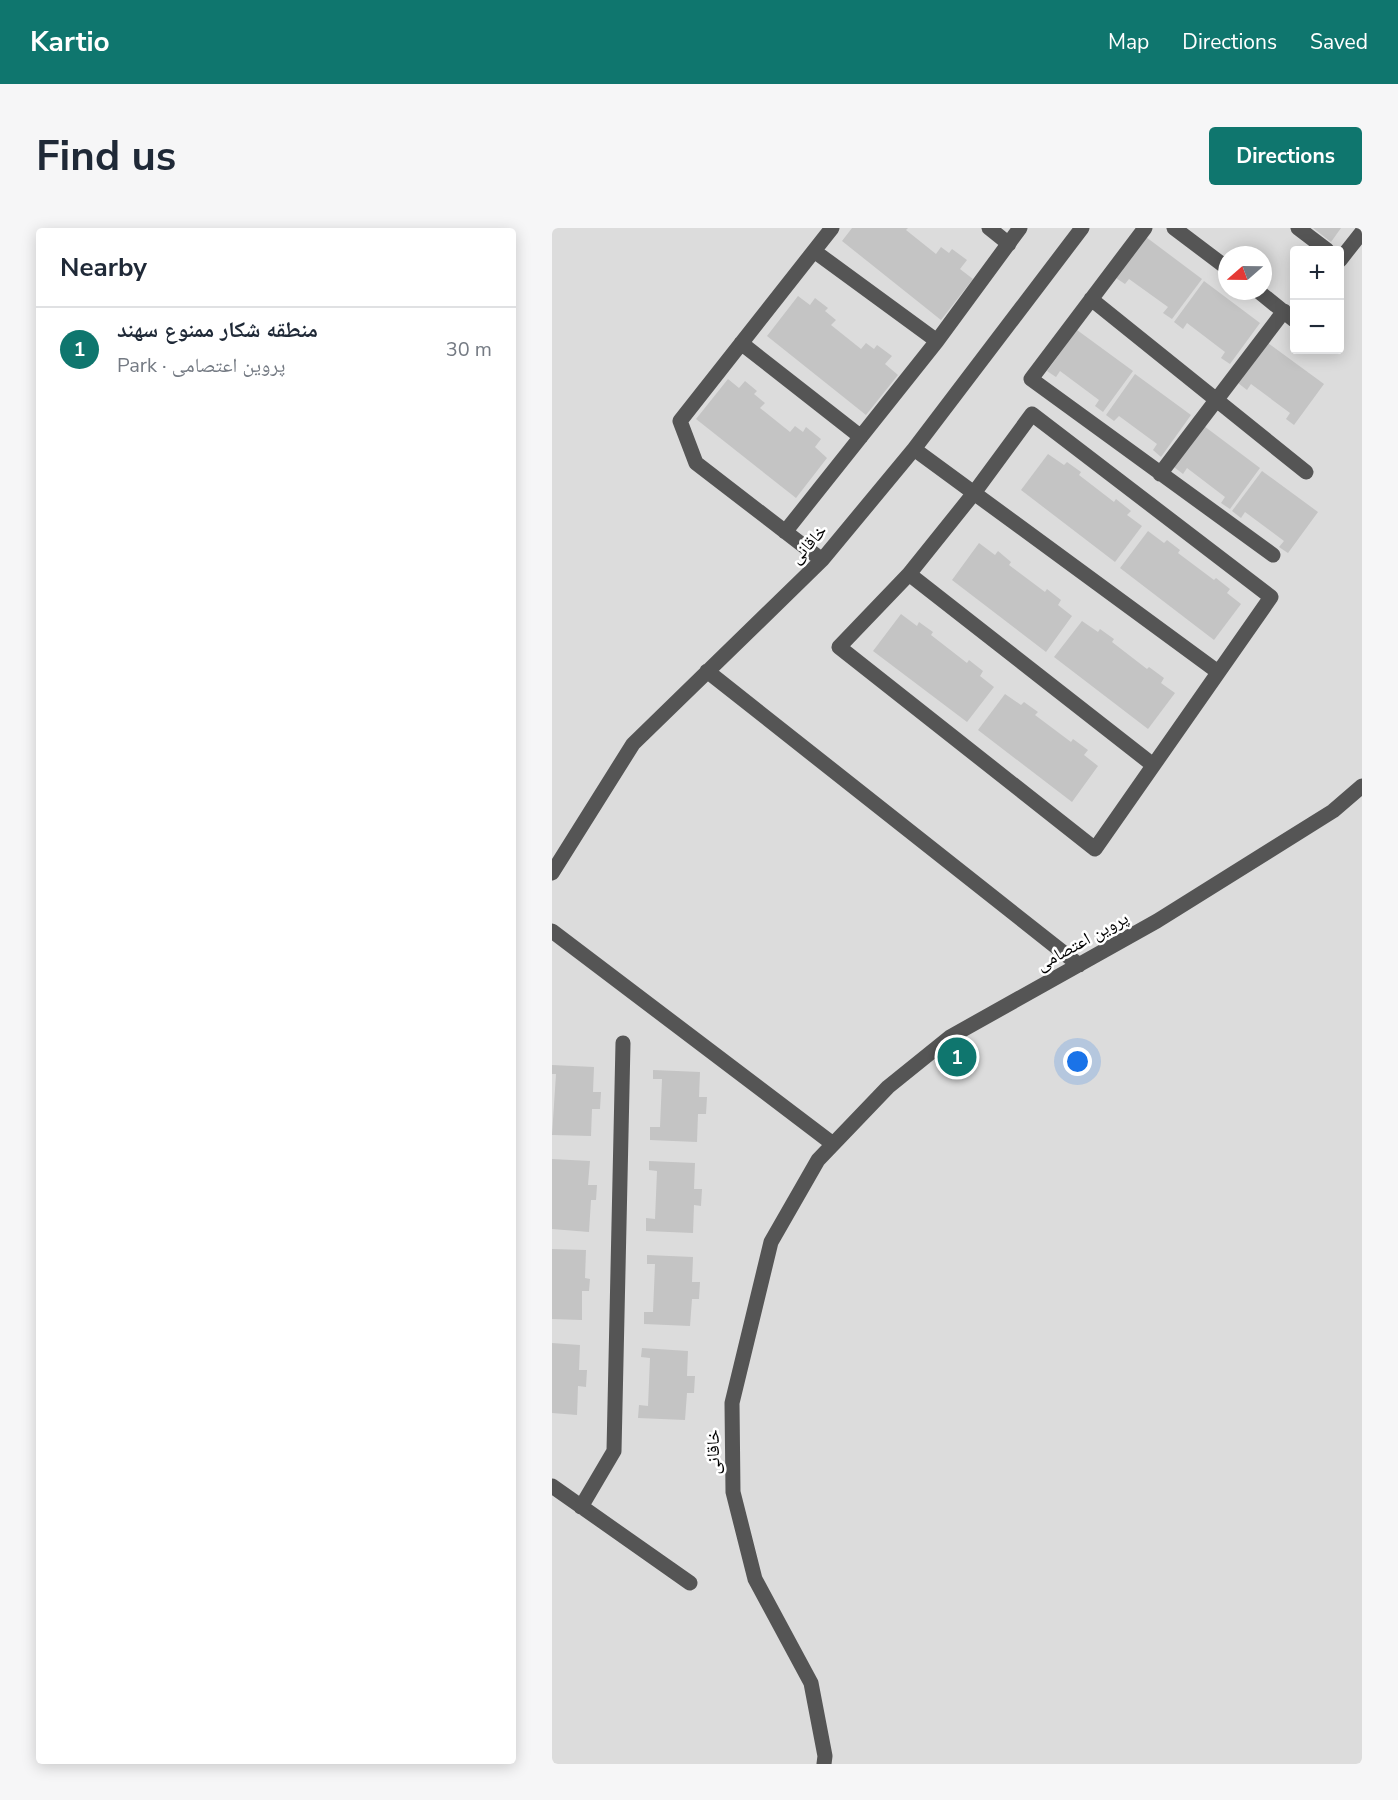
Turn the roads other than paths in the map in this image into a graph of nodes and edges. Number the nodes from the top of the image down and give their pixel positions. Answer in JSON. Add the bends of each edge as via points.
{"nodes":[{"id":1,"x":832,"y":228,"type":"edge"},
{"id":2,"x":989,"y":228,"type":"edge"},
{"id":3,"x":1020,"y":228,"type":"edge"},
{"id":4,"x":1082,"y":228,"type":"edge"},
{"id":5,"x":1145,"y":228,"type":"edge"},
{"id":6,"x":1174,"y":228,"type":"edge"},
{"id":7,"x":1298,"y":228,"type":"edge"},
{"id":8,"x":1362,"y":232,"type":"edge"},
{"id":9,"x":1010,"y":244,"type":"junction"},
{"id":10,"x":1322,"y":246,"type":"edge"},
{"id":11,"x":814,"y":251,"type":"junction"},
{"id":12,"x":1344,"y":255,"type":"edge"},
{"id":13,"x":1218,"y":261,"type":"edge"},
{"id":14,"x":1090,"y":299,"type":"junction"},
{"id":15,"x":1270,"y":300,"type":"edge"},
{"id":16,"x":1289,"y":315,"type":"edge"},
{"id":17,"x":937,"y":341,"type":"junction"},
{"id":18,"x":741,"y":343,"type":"junction"},
{"id":19,"x":1216,"y":400,"type":"junction"},
{"id":20,"x":861,"y":436,"type":"junction"},
{"id":21,"x":914,"y":449,"type":"junction"},
{"id":22,"x":1306,"y":472,"type":"dead end"},
{"id":23,"x":1160,"y":474,"type":"junction"},
{"id":24,"x":974,"y":493,"type":"junction"},
{"id":25,"x":785,"y":532,"type":"junction"},
{"id":26,"x":1273,"y":555,"type":"dead end"},
{"id":27,"x":822,"y":560,"type":"junction"},
{"id":28,"x":909,"y":574,"type":"junction"},
{"id":29,"x":707,"y":671,"type":"junction"},
{"id":30,"x":1218,"y":672,"type":"junction"},
{"id":31,"x":1153,"y":765,"type":"junction"},
{"id":32,"x":1362,"y":786,"type":"edge"},
{"id":33,"x":552,"y":873,"type":"edge"},
{"id":34,"x":552,"y":931,"type":"edge"},
{"id":35,"x":1079,"y":965,"type":"junction"},
{"id":36,"x":623,"y":1043,"type":"dead end"},
{"id":37,"x":833,"y":1144,"type":"junction"},
{"id":38,"x":552,"y":1486,"type":"edge"},
{"id":39,"x":581,"y":1507,"type":"junction"},
{"id":40,"x":690,"y":1583,"type":"dead end"},
{"id":41,"x":824,"y":1764,"type":"edge"}],
"edges":[{"from":1,"to":11,"type":"street"},
{"from":2,"to":9,"type":"street"},
{"from":3,"to":9,"type":"street"},
{"from":4,"to":21,"type":"street","name":"خاقانی"},
{"from":5,"to":14,"type":"street"},
{"from":6,"to":13,"type":"street"},
{"from":7,"to":10,"type":"street"},
{"from":8,"to":12,"type":"street"},
{"from":9,"to":17,"type":"street"},
{"from":11,"to":17,"type":"street"},
{"from":11,"to":18,"type":"street"},
{"from":14,"to":19,"type":"street"},
{"from":14,"to":23,"type":"street","via":[[1031,379]]},
{"from":15,"to":16,"type":"street"},
{"from":16,"to":19,"type":"street"},
{"from":17,"to":20,"type":"street"},
{"from":18,"to":20,"type":"street"},
{"from":18,"to":25,"type":"street","via":[[680,421],[696,463]]},
{"from":19,"to":22,"type":"street"},
{"from":19,"to":23,"type":"street"},
{"from":20,"to":25,"type":"street"},
{"from":21,"to":24,"type":"street"},
{"from":21,"to":27,"type":"street","name":"خاقانی"},
{"from":23,"to":26,"type":"street"},
{"from":24,"to":28,"type":"street"},
{"from":24,"to":30,"type":"street"},
{"from":24,"to":30,"type":"street","via":[[1032,414],[1271,597]]},
{"from":25,"to":27,"type":"street"},
{"from":27,"to":29,"type":"street","name":"خاقانی"},
{"from":28,"to":31,"type":"street"},
{"from":28,"to":31,"type":"street","via":[[839,647],[1095,849]]},
{"from":29,"to":33,"type":"street","name":"خاقانی","via":[[633,744]]},
{"from":29,"to":35,"type":"street"},
{"from":30,"to":31,"type":"street"},
{"from":32,"to":35,"type":"street","name":"پروین اعتصامی","via":[[1333,811]]},
{"from":34,"to":37,"type":"street"},
{"from":35,"to":37,"type":"street","name":"پروین اعتصامی","via":[[950,1036],[888,1087]]},
{"from":36,"to":39,"type":"street","via":[[614,1451]]},
{"from":37,"to":41,"type":"street","name":"خاقانی","via":[[818,1160],[771,1242],[732,1403],[733,1492],[752,1568],[811,1683]]},
{"from":38,"to":39,"type":"street"},
{"from":39,"to":40,"type":"street"}]}
